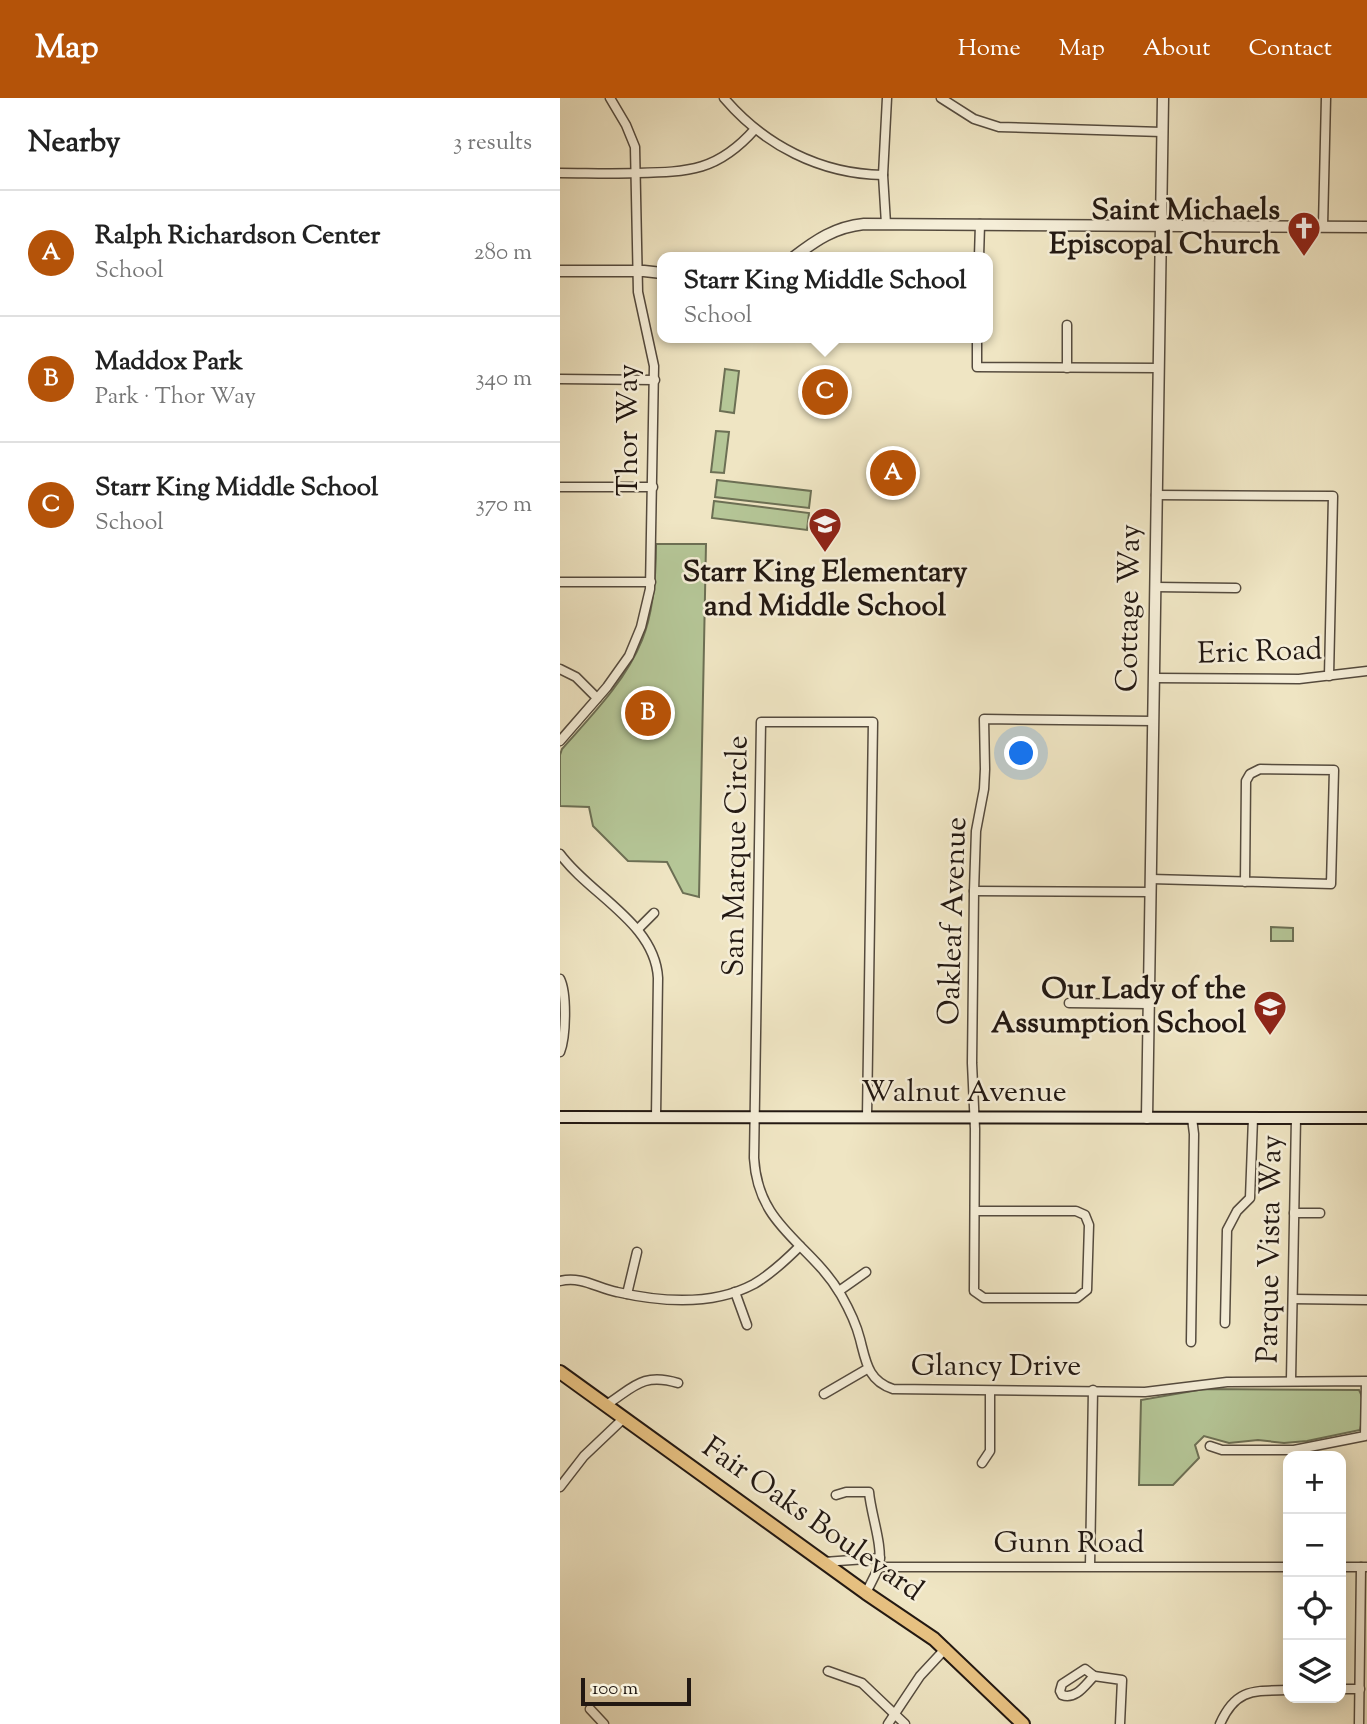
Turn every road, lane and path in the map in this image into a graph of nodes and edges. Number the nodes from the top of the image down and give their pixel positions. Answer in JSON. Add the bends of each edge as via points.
{"nodes":[{"id":1,"x":610,"y":98,"type":"edge"},
{"id":2,"x":724,"y":98,"type":"edge"},
{"id":3,"x":887,"y":98,"type":"edge"},
{"id":4,"x":942,"y":98,"type":"edge"},
{"id":5,"x":1163,"y":98,"type":"edge"},
{"id":6,"x":1326,"y":98,"type":"edge"},
{"id":7,"x":755,"y":129,"type":"junction"},
{"id":8,"x":1162,"y":132,"type":"junction"},
{"id":9,"x":560,"y":173,"type":"edge"},
{"id":10,"x":637,"y":173,"type":"junction"},
{"id":11,"x":883,"y":175,"type":"junction"},
{"id":12,"x":886,"y":224,"type":"junction"},
{"id":13,"x":980,"y":224,"type":"junction"},
{"id":14,"x":1161,"y":225,"type":"junction"},
{"id":15,"x":1323,"y":226,"type":"junction"},
{"id":16,"x":1367,"y":227,"type":"edge"},
{"id":17,"x":800,"y":252,"type":"edge"},
{"id":18,"x":979,"y":252,"type":"edge"},
{"id":19,"x":560,"y":271,"type":"edge"},
{"id":20,"x":637,"y":271,"type":"junction"},
{"id":21,"x":657,"y":273,"type":"edge"},
{"id":22,"x":1067,"y":325,"type":"dead end"},
{"id":23,"x":977,"y":343,"type":"edge"},
{"id":24,"x":1067,"y":368,"type":"junction"},
{"id":25,"x":1158,"y":368,"type":"junction"},
{"id":26,"x":560,"y":379,"type":"edge"},
{"id":27,"x":654,"y":380,"type":"junction"},
{"id":28,"x":560,"y":487,"type":"edge"},
{"id":29,"x":653,"y":488,"type":"junction"},
{"id":30,"x":1156,"y":495,"type":"junction"},
{"id":31,"x":560,"y":582,"type":"edge"},
{"id":32,"x":651,"y":583,"type":"junction"},
{"id":33,"x":1155,"y":587,"type":"junction"},
{"id":34,"x":1236,"y":588,"type":"dead end"},
{"id":35,"x":560,"y":669,"type":"edge"},
{"id":36,"x":1367,"y":671,"type":"edge"},
{"id":37,"x":1329,"y":676,"type":"junction"},
{"id":38,"x":1154,"y":678,"type":"junction"},
{"id":39,"x":597,"y":698,"type":"junction"},
{"id":40,"x":1153,"y":721,"type":"junction"},
{"id":41,"x":560,"y":741,"type":"edge"},
{"id":42,"x":560,"y":854,"type":"edge"},
{"id":43,"x":1150,"y":879,"type":"junction"},
{"id":44,"x":1245,"y":882,"type":"junction"},
{"id":45,"x":974,"y":891,"type":"junction"},
{"id":46,"x":1150,"y":892,"type":"junction"},
{"id":47,"x":654,"y":913,"type":"dead end"},
{"id":48,"x":638,"y":929,"type":"junction"},
{"id":49,"x":560,"y":979,"type":"edge"},
{"id":50,"x":1069,"y":1003,"type":"dead end"},
{"id":51,"x":1149,"y":1004,"type":"junction"},
{"id":52,"x":560,"y":1052,"type":"edge"},
{"id":53,"x":560,"y":1116,"type":"edge"},
{"id":54,"x":656,"y":1117,"type":"junction"},
{"id":55,"x":754,"y":1117,"type":"junction"},
{"id":56,"x":867,"y":1117,"type":"junction"},
{"id":57,"x":974,"y":1118,"type":"junction"},
{"id":58,"x":1147,"y":1118,"type":"junction"},
{"id":59,"x":1192,"y":1118,"type":"junction"},
{"id":60,"x":1252,"y":1118,"type":"junction"},
{"id":61,"x":1296,"y":1118,"type":"junction"},
{"id":62,"x":1367,"y":1118,"type":"edge"},
{"id":63,"x":975,"y":1211,"type":"junction"},
{"id":64,"x":1294,"y":1213,"type":"junction"},
{"id":65,"x":1320,"y":1213,"type":"dead end"},
{"id":66,"x":800,"y":1246,"type":"junction"},
{"id":67,"x":637,"y":1252,"type":"dead end"},
{"id":68,"x":866,"y":1272,"type":"dead end"},
{"id":69,"x":560,"y":1282,"type":"edge"},
{"id":70,"x":839,"y":1291,"type":"junction"},
{"id":71,"x":736,"y":1292,"type":"junction"},
{"id":72,"x":627,"y":1294,"type":"junction"},
{"id":73,"x":1293,"y":1299,"type":"junction"},
{"id":74,"x":1367,"y":1300,"type":"edge"},
{"id":75,"x":1225,"y":1324,"type":"dead end"},
{"id":76,"x":747,"y":1325,"type":"dead end"},
{"id":77,"x":1191,"y":1342,"type":"dead end"},
{"id":78,"x":867,"y":1369,"type":"junction"},
{"id":79,"x":560,"y":1372,"type":"edge"},
{"id":80,"x":1292,"y":1380,"type":"junction"},
{"id":81,"x":678,"y":1383,"type":"dead end"},
{"id":82,"x":1093,"y":1390,"type":"junction"},
{"id":83,"x":990,"y":1391,"type":"junction"},
{"id":84,"x":824,"y":1394,"type":"dead end"},
{"id":85,"x":606,"y":1405,"type":"junction"},
{"id":86,"x":624,"y":1418,"type":"junction"},
{"id":87,"x":1210,"y":1446,"type":"dead end"},
{"id":88,"x":982,"y":1463,"type":"dead end"},
{"id":89,"x":560,"y":1487,"type":"edge"},
{"id":90,"x":836,"y":1495,"type":"dead end"},
{"id":91,"x":823,"y":1562,"type":"junction"},
{"id":92,"x":879,"y":1562,"type":"junction"},
{"id":93,"x":1090,"y":1566,"type":"junction"},
{"id":94,"x":1283,"y":1567,"type":"edge"},
{"id":95,"x":1346,"y":1567,"type":"edge"},
{"id":96,"x":1364,"y":1567,"type":"edge"},
{"id":97,"x":866,"y":1593,"type":"junction"},
{"id":98,"x":946,"y":1648,"type":"junction"},
{"id":99,"x":828,"y":1671,"type":"dead end"},
{"id":100,"x":1094,"y":1676,"type":"dead end"},
{"id":101,"x":1346,"y":1689,"type":"edge"},
{"id":102,"x":1360,"y":1689,"type":"junction"},
{"id":103,"x":1283,"y":1690,"type":"edge"},
{"id":104,"x":590,"y":1709,"type":"dead end"},
{"id":105,"x":894,"y":1713,"type":"junction"},
{"id":106,"x":604,"y":1724,"type":"edge"},
{"id":107,"x":888,"y":1724,"type":"edge"},
{"id":108,"x":905,"y":1724,"type":"edge"},
{"id":109,"x":1023,"y":1724,"type":"edge"},
{"id":110,"x":1120,"y":1724,"type":"edge"},
{"id":111,"x":1220,"y":1724,"type":"edge"},
{"id":112,"x":1359,"y":1724,"type":"edge"}],
"edges":[{"from":1,"to":10,"type":"street","name":"Thor Way","via":[[631,135]]},
{"from":2,"to":7,"type":"street"},
{"from":3,"to":11,"type":"street"},
{"from":4,"to":8,"type":"street","via":[[974,119],[999,127]]},
{"from":5,"to":8,"type":"street","name":"Cottage Way"},
{"from":6,"to":15,"type":"street"},
{"from":7,"to":10,"type":"street","via":[[708,165],[672,173]]},
{"from":7,"to":11,"type":"street","via":[[813,162]]},
{"from":8,"to":14,"type":"street","name":"Cottage Way"},
{"from":9,"to":10,"type":"street"},
{"from":10,"to":20,"type":"street","name":"Thor Way"},
{"from":11,"to":12,"type":"street"},
{"from":12,"to":13,"type":"street"},
{"from":12,"to":17,"type":"street","via":[[839,228]]},
{"from":13,"to":14,"type":"street"},
{"from":13,"to":18,"type":"street"},
{"from":14,"to":15,"type":"street"},
{"from":14,"to":25,"type":"street","name":"Cottage Way"},
{"from":15,"to":16,"type":"street"},
{"from":19,"to":20,"type":"street"},
{"from":20,"to":21,"type":"street"},
{"from":20,"to":27,"type":"street","name":"Thor Way"},
{"from":22,"to":24,"type":"street"},
{"from":23,"to":24,"type":"street","via":[[977,367]]},
{"from":24,"to":25,"type":"street"},
{"from":25,"to":30,"type":"street","name":"Cottage Way"},
{"from":26,"to":27,"type":"street"},
{"from":27,"to":29,"type":"street","name":"Thor Way"},
{"from":28,"to":29,"type":"street"},
{"from":29,"to":32,"type":"street","name":"Thor Way"},
{"from":30,"to":33,"type":"street","name":"Cottage Way"},
{"from":30,"to":37,"type":"street","via":[[1333,496]]},
{"from":31,"to":32,"type":"street"},
{"from":32,"to":39,"type":"street","name":"Thor Way","via":[[635,645]]},
{"from":33,"to":34,"type":"street"},
{"from":33,"to":38,"type":"street","name":"Cottage Way"},
{"from":35,"to":39,"type":"street","via":[[576,677]]},
{"from":36,"to":37,"type":"street","name":"Eric Road"},
{"from":37,"to":38,"type":"street","name":"Eric Road","via":[[1299,680]]},
{"from":38,"to":40,"type":"street","name":"Cottage Way"},
{"from":39,"to":41,"type":"street","name":"Thor Way"},
{"from":40,"to":43,"type":"street","name":"Cottage Way"},
{"from":40,"to":45,"type":"street","name":"Oakleaf Avenue","via":[[984,719],[985,779],[976,831]]},
{"from":42,"to":48,"type":"street","via":[[565,867]]},
{"from":43,"to":44,"type":"street"},
{"from":43,"to":46,"type":"street","name":"Cottage Way"},
{"from":44,"to":44,"type":"street","via":[[1246,780],[1250,774],[1260,769],[1334,770],[1331,884]]},
{"from":45,"to":46,"type":"street"},
{"from":45,"to":57,"type":"street","name":"Oakleaf Avenue"},
{"from":46,"to":51,"type":"street","name":"Cottage Way"},
{"from":47,"to":48,"type":"street"},
{"from":48,"to":54,"type":"street","via":[[651,948],[657,972]]},
{"from":49,"to":52,"type":"street","via":[[564,1002]]},
{"from":50,"to":51,"type":"street"},
{"from":51,"to":58,"type":"street","name":"Cottage Way"},
{"from":53,"to":54,"type":"main road","name":"Walnut Avenue"},
{"from":54,"to":55,"type":"main road","name":"Walnut Avenue"},
{"from":55,"to":56,"type":"main road","name":"Walnut Avenue"},
{"from":55,"to":56,"type":"street","name":"San Marque Circle","via":[[761,722],[873,722]]},
{"from":55,"to":66,"type":"street","name":"Glancy Drive","via":[[758,1187],[771,1214]]},
{"from":56,"to":57,"type":"main road","name":"Walnut Avenue"},
{"from":57,"to":58,"type":"main road","name":"Walnut Avenue"},
{"from":57,"to":63,"type":"street","name":"Oakleaf Avenue"},
{"from":58,"to":59,"type":"main road","name":"Walnut Avenue"},
{"from":59,"to":60,"type":"main road","name":"Walnut Avenue"},
{"from":59,"to":77,"type":"street"},
{"from":60,"to":61,"type":"main road","name":"Walnut Avenue"},
{"from":60,"to":75,"type":"street","via":[[1250,1198],[1227,1230]]},
{"from":61,"to":62,"type":"main road","name":"Walnut Avenue"},
{"from":61,"to":64,"type":"street","name":"Parque Vista Way"},
{"from":63,"to":63,"type":"street","name":"Oakleaf Avenue","via":[[976,1294],[984,1298],[1082,1296],[1089,1285],[1089,1225],[1084,1214]]},
{"from":64,"to":65,"type":"street"},
{"from":64,"to":73,"type":"street","name":"Parque Vista Way"},
{"from":66,"to":70,"type":"street","name":"Glancy Drive"},
{"from":66,"to":71,"type":"street","via":[[762,1279]]},
{"from":67,"to":72,"type":"street"},
{"from":68,"to":70,"type":"street"},
{"from":69,"to":72,"type":"street","via":[[580,1280]]},
{"from":70,"to":78,"type":"street","name":"Glancy Drive","via":[[855,1322]]},
{"from":71,"to":72,"type":"street","via":[[667,1300]]},
{"from":71,"to":76,"type":"street"},
{"from":73,"to":74,"type":"street"},
{"from":73,"to":80,"type":"street","name":"Parque Vista Way"},
{"from":78,"to":83,"type":"street","name":"Glancy Drive","via":[[878,1381],[899,1390]]},
{"from":78,"to":84,"type":"street"},
{"from":79,"to":85,"type":"main road","name":"Fair Oaks Boulevard"},
{"from":80,"to":82,"type":"street","name":"Glancy Drive","via":[[1227,1381],[1145,1392]]},
{"from":80,"to":87,"type":"street","name":"Glancy Drive","via":[[1366,1381],[1365,1436],[1294,1450]]},
{"from":81,"to":85,"type":"street","via":[[634,1384]]},
{"from":82,"to":83,"type":"street","name":"Glancy Drive"},
{"from":82,"to":93,"type":"street"},
{"from":83,"to":88,"type":"street","via":[[990,1451]]},
{"from":85,"to":86,"type":"main road","name":"Fair Oaks Boulevard"},
{"from":86,"to":89,"type":"street"},
{"from":86,"to":91,"type":"main road","name":"Fair Oaks Boulevard"},
{"from":90,"to":92,"type":"street","via":[[869,1492]]},
{"from":91,"to":92,"type":"street","name":"Gunn Road"},
{"from":91,"to":97,"type":"main road","name":"Fair Oaks Boulevard"},
{"from":92,"to":93,"type":"street","name":"Gunn Road"},
{"from":92,"to":97,"type":"street"},
{"from":93,"to":94,"type":"street","name":"Gunn Road"},
{"from":95,"to":96,"type":"street"},
{"from":96,"to":102,"type":"street"},
{"from":97,"to":98,"type":"main road","name":"Fair Oaks Boulevard"},
{"from":98,"to":105,"type":"street"},
{"from":98,"to":109,"type":"main road","name":"Fair Oaks Boulevard"},
{"from":99,"to":105,"type":"street","via":[[862,1683]]},
{"from":100,"to":110,"type":"street","via":[[1122,1680]]},
{"from":101,"to":102,"type":"street"},
{"from":102,"to":112,"type":"street"},
{"from":103,"to":111,"type":"street","via":[[1241,1696],[1229,1706]]},
{"from":104,"to":106,"type":"street"},
{"from":105,"to":107,"type":"street"},
{"from":105,"to":108,"type":"street"}]}
